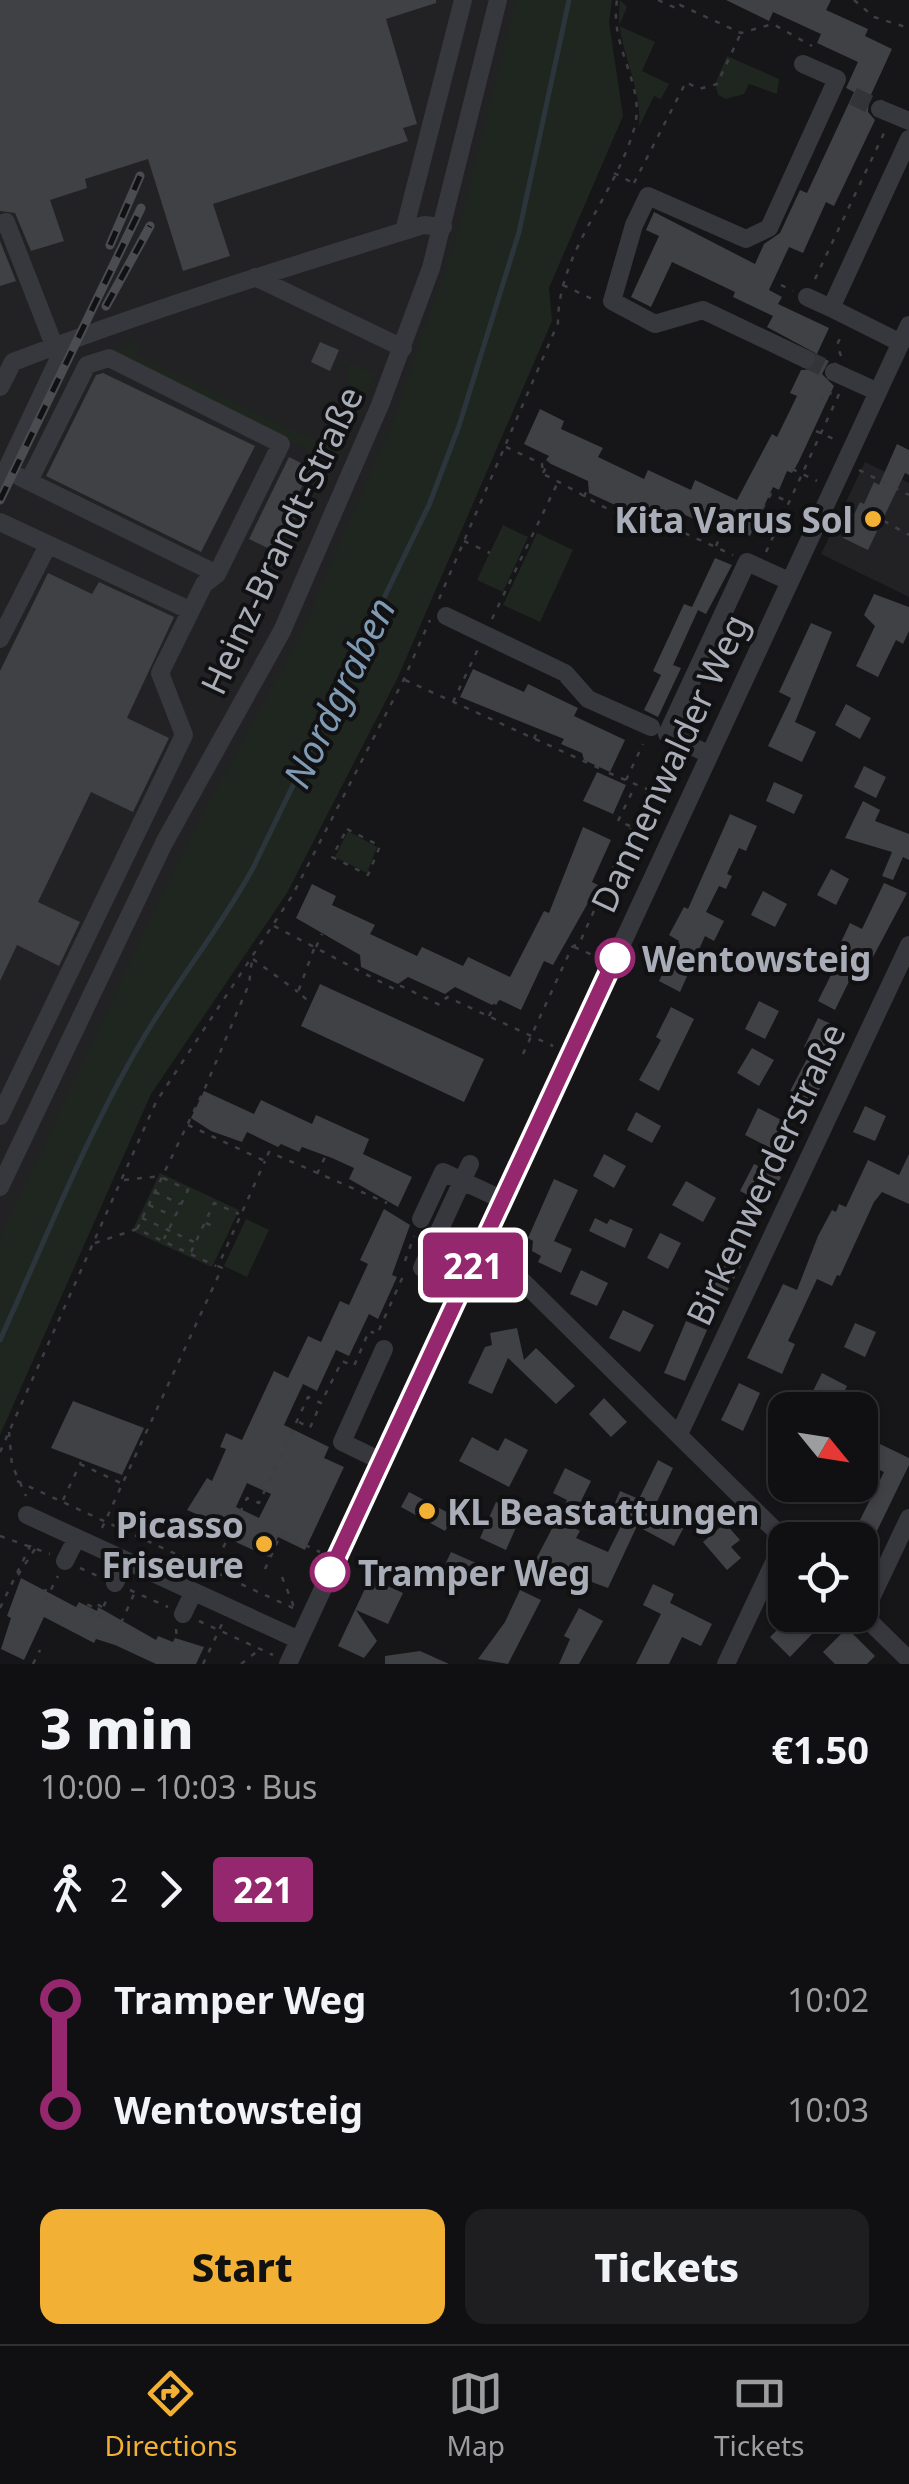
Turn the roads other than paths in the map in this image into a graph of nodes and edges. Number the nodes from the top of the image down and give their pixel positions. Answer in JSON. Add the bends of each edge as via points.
{"nodes":[{"id":1,"x":464,"y":0,"type":"edge"},
{"id":2,"x":498,"y":0,"type":"edge"},
{"id":3,"x":803,"y":64,"type":"road end"},
{"id":4,"x":833,"y":87,"type":"junction"},
{"id":5,"x":852,"y":96,"type":"tunnel mouth"},
{"id":6,"x":909,"y":138,"type":"edge"},
{"id":7,"x":0,"y":224,"type":"edge"},
{"id":8,"x":442,"y":226,"type":"junction"},
{"id":9,"x":404,"y":231,"type":"junction"},
{"id":10,"x":256,"y":277,"type":"junction"},
{"id":11,"x":807,"y":297,"type":"road end"},
{"id":12,"x":838,"y":315,"type":"junction"},
{"id":13,"x":909,"y":325,"type":"edge"},
{"id":14,"x":901,"y":343,"type":"junction"},
{"id":15,"x":56,"y":345,"type":"junction"},
{"id":16,"x":404,"y":348,"type":"junction"},
{"id":17,"x":806,"y":358,"type":"tunnel mouth"},
{"id":18,"x":840,"y":375,"type":"tunnel mouth"},
{"id":19,"x":0,"y":387,"type":"edge"},
{"id":20,"x":878,"y":392,"type":"junction"},
{"id":21,"x":3,"y":476,"type":"edge"},
{"id":22,"x":28,"y":482,"type":"junction"},
{"id":23,"x":0,"y":522,"type":"edge"},
{"id":24,"x":48,"y":544,"type":"junction"},
{"id":25,"x":217,"y":574,"type":"junction"},
{"id":26,"x":789,"y":582,"type":"junction"},
{"id":27,"x":190,"y":610,"type":"junction"},
{"id":28,"x":446,"y":616,"type":"dead end"},
{"id":29,"x":0,"y":639,"type":"edge"},
{"id":30,"x":651,"y":727,"type":"dead end"},
{"id":31,"x":708,"y":754,"type":"junction"},
{"id":32,"x":909,"y":945,"type":"edge"},
{"id":33,"x":0,"y":1116,"type":"edge"},
{"id":34,"x":466,"y":1172,"type":"junction"},
{"id":35,"x":0,"y":1187,"type":"edge"},
{"id":36,"x":503,"y":1200,"type":"junction"},
{"id":37,"x":421,"y":1219,"type":"road end"},
{"id":38,"x":482,"y":1246,"type":"junction"},
{"id":39,"x":422,"y":1268,"type":"dead end"},
{"id":40,"x":384,"y":1350,"type":"dead end"},
{"id":41,"x":680,"y":1432,"type":"junction"},
{"id":42,"x":382,"y":1461,"type":"junction"},
{"id":43,"x":909,"y":1518,"type":"edge"},
{"id":44,"x":34,"y":1519,"type":"road end"},
{"id":45,"x":768,"y":1523,"type":"edge"},
{"id":46,"x":76,"y":1539,"type":"junction"},
{"id":47,"x":126,"y":1562,"type":"junction"},
{"id":48,"x":64,"y":1563,"type":"road end"},
{"id":49,"x":768,"y":1576,"type":"edge"},
{"id":50,"x":878,"y":1581,"type":"edge"},
{"id":51,"x":114,"y":1586,"type":"road end"},
{"id":52,"x":193,"y":1592,"type":"junction"},
{"id":53,"x":183,"y":1614,"type":"road end"},
{"id":54,"x":878,"y":1630,"type":"edge"},
{"id":55,"x":299,"y":1640,"type":"junction"},
{"id":56,"x":281,"y":1659,"type":"edge"},
{"id":57,"x":909,"y":1660,"type":"edge"},
{"id":58,"x":726,"y":1664,"type":"edge"}],
"edges":[{"from":1,"to":9,"type":"street"},
{"from":2,"to":8,"type":"street","name":"Heinz-Brandt-Straße"},
{"from":3,"to":4,"type":"street","via":[[838,79]]},
{"from":4,"to":5,"type":"street"},
{"from":4,"to":17,"type":"street","via":[[769,228],[746,239],[648,196],[612,301],[654,324],[704,310]]},
{"from":6,"to":12,"type":"street"},
{"from":7,"to":15,"type":"street","via":[[6,222]]},
{"from":8,"to":9,"type":"street"},
{"from":8,"to":16,"type":"street","name":"Heinz-Brandt-Straße"},
{"from":9,"to":10,"type":"street"},
{"from":10,"to":15,"type":"street"},
{"from":10,"to":16,"type":"street"},
{"from":11,"to":12,"type":"street"},
{"from":12,"to":14,"type":"street"},
{"from":13,"to":14,"type":"street","name":"Dannenwalder Weg"},
{"from":14,"to":20,"type":"street","name":"Dannenwalder Weg"},
{"from":15,"to":19,"type":"street","via":[[13,362]]},
{"from":15,"to":21,"type":"street","via":[[60,358]]},
{"from":16,"to":35,"type":"street","name":"Heinz-Brandt-Straße","via":[[282,631],[164,844]]},
{"from":18,"to":20,"type":"street"},
{"from":20,"to":26,"type":"street","name":"Dannenwalder Weg"},
{"from":21,"to":22,"type":"street"},
{"from":22,"to":25,"type":"street"},
{"from":22,"to":25,"type":"street","via":[[87,365],[110,358],[281,444]]},
{"from":23,"to":24,"type":"street"},
{"from":24,"to":27,"type":"street"},
{"from":24,"to":29,"type":"street"},
{"from":25,"to":27,"type":"street"},
{"from":26,"to":31,"type":"street","name":"Dannenwalder Weg"},
{"from":26,"to":31,"type":"street","via":[[753,565],[667,734]]},
{"from":27,"to":33,"type":"street","via":[[160,673],[184,735]]},
{"from":28,"to":30,"type":"street","via":[[564,673],[588,700]]},
{"from":31,"to":36,"type":"street","name":"Dannenwalder Weg"},
{"from":32,"to":41,"type":"street","name":"Birkenwerderstraße"},
{"from":34,"to":36,"type":"street"},
{"from":34,"to":37,"type":"street","via":[[443,1172]]},
{"from":34,"to":39,"type":"street"},
{"from":36,"to":38,"type":"street","name":"Dannenwalder Weg"},
{"from":38,"to":41,"type":"street"},
{"from":38,"to":42,"type":"street","name":"Dannenwalder Weg"},
{"from":40,"to":42,"type":"street","via":[[342,1442]]},
{"from":41,"to":45,"type":"street"},
{"from":42,"to":55,"type":"street","name":"Dannenwalder Weg"},
{"from":43,"to":50,"type":"street"},
{"from":44,"to":46,"type":"street"},
{"from":46,"to":47,"type":"street"},
{"from":46,"to":48,"type":"street"},
{"from":47,"to":51,"type":"street"},
{"from":47,"to":52,"type":"street"},
{"from":49,"to":58,"type":"street"},
{"from":52,"to":53,"type":"street"},
{"from":52,"to":55,"type":"street"},
{"from":54,"to":57,"type":"street"},
{"from":55,"to":56,"type":"street","name":"Dannenwalder Weg"}]}
